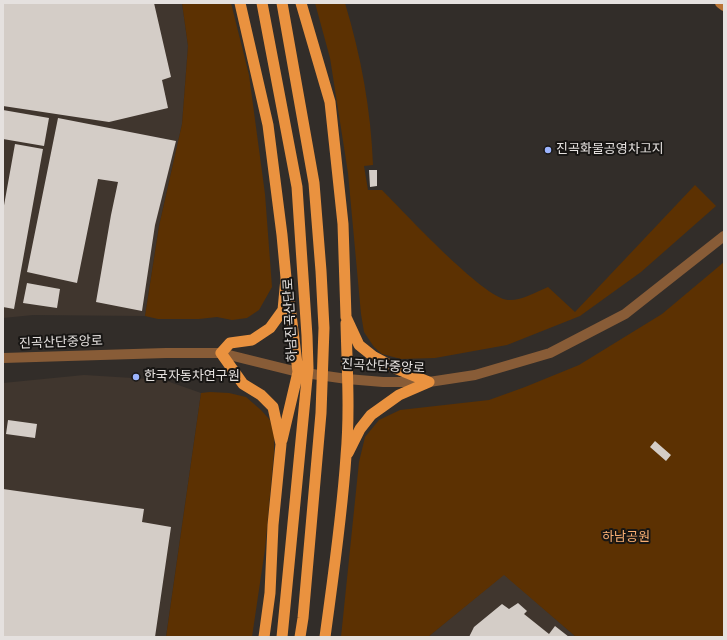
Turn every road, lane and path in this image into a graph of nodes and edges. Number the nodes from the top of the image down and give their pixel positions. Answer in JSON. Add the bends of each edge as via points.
{"nodes":[{"id":1,"x":240,"y":3,"type":"edge"},
{"id":2,"x":262,"y":3,"type":"edge"},
{"id":3,"x":282,"y":3,"type":"edge"},
{"id":4,"x":301,"y":3,"type":"edge"},
{"id":5,"x":720,"y":3,"type":"edge"},
{"id":6,"x":724,"y":6,"type":"edge"},
{"id":7,"x":724,"y":236,"type":"edge"},
{"id":8,"x":286,"y":278,"type":"junction"},
{"id":9,"x":346,"y":317,"type":"junction"},
{"id":10,"x":221,"y":354,"type":"junction"},
{"id":11,"x":3,"y":358,"type":"edge"},
{"id":12,"x":298,"y":372,"type":"junction"},
{"id":13,"x":348,"y":379,"type":"junction"},
{"id":14,"x":429,"y":382,"type":"junction"},
{"id":15,"x":281,"y":444,"type":"junction"},
{"id":16,"x":346,"y":455,"type":"junction"},
{"id":17,"x":264,"y":637,"type":"edge"},
{"id":18,"x":282,"y":637,"type":"edge"},
{"id":19,"x":300,"y":637,"type":"edge"},
{"id":20,"x":325,"y":637,"type":"edge"}],
"edges":[{"from":1,"to":8,"type":"highway","via":[[268,125]]},
{"from":2,"to":18,"type":"highway","name":"하남진곡산단로","via":[[297,187],[308,368]]},
{"from":3,"to":19,"type":"highway","via":[[314,183],[324,328],[321,413]]},
{"from":4,"to":9,"type":"highway","via":[[330,102],[344,224]]},
{"from":5,"to":6,"type":"main road"},
{"from":7,"to":14,"type":"street","name":"진곡산단중앙로","via":[[625,314],[550,353],[475,375]]},
{"from":8,"to":10,"type":"highway","via":[[283,310],[270,328],[252,340],[230,343]]},
{"from":8,"to":12,"type":"highway"},
{"from":9,"to":13,"type":"highway"},
{"from":9,"to":14,"type":"highway","via":[[359,345],[374,357]]},
{"from":10,"to":11,"type":"street","name":"진곡산단중앙로","via":[[166,353]]},
{"from":10,"to":12,"type":"street","name":"진곡산단중앙로"},
{"from":10,"to":15,"type":"highway","via":[[243,384],[261,395],[273,407]]},
{"from":12,"to":13,"type":"street","name":"진곡산단중앙로"},
{"from":12,"to":15,"type":"highway"},
{"from":13,"to":14,"type":"street","name":"진곡산단중앙로"},
{"from":13,"to":16,"type":"highway"},
{"from":14,"to":16,"type":"highway","via":[[399,395],[370,415]]},
{"from":15,"to":17,"type":"highway","via":[[273,525],[270,593]]},
{"from":16,"to":20,"type":"highway"}]}
